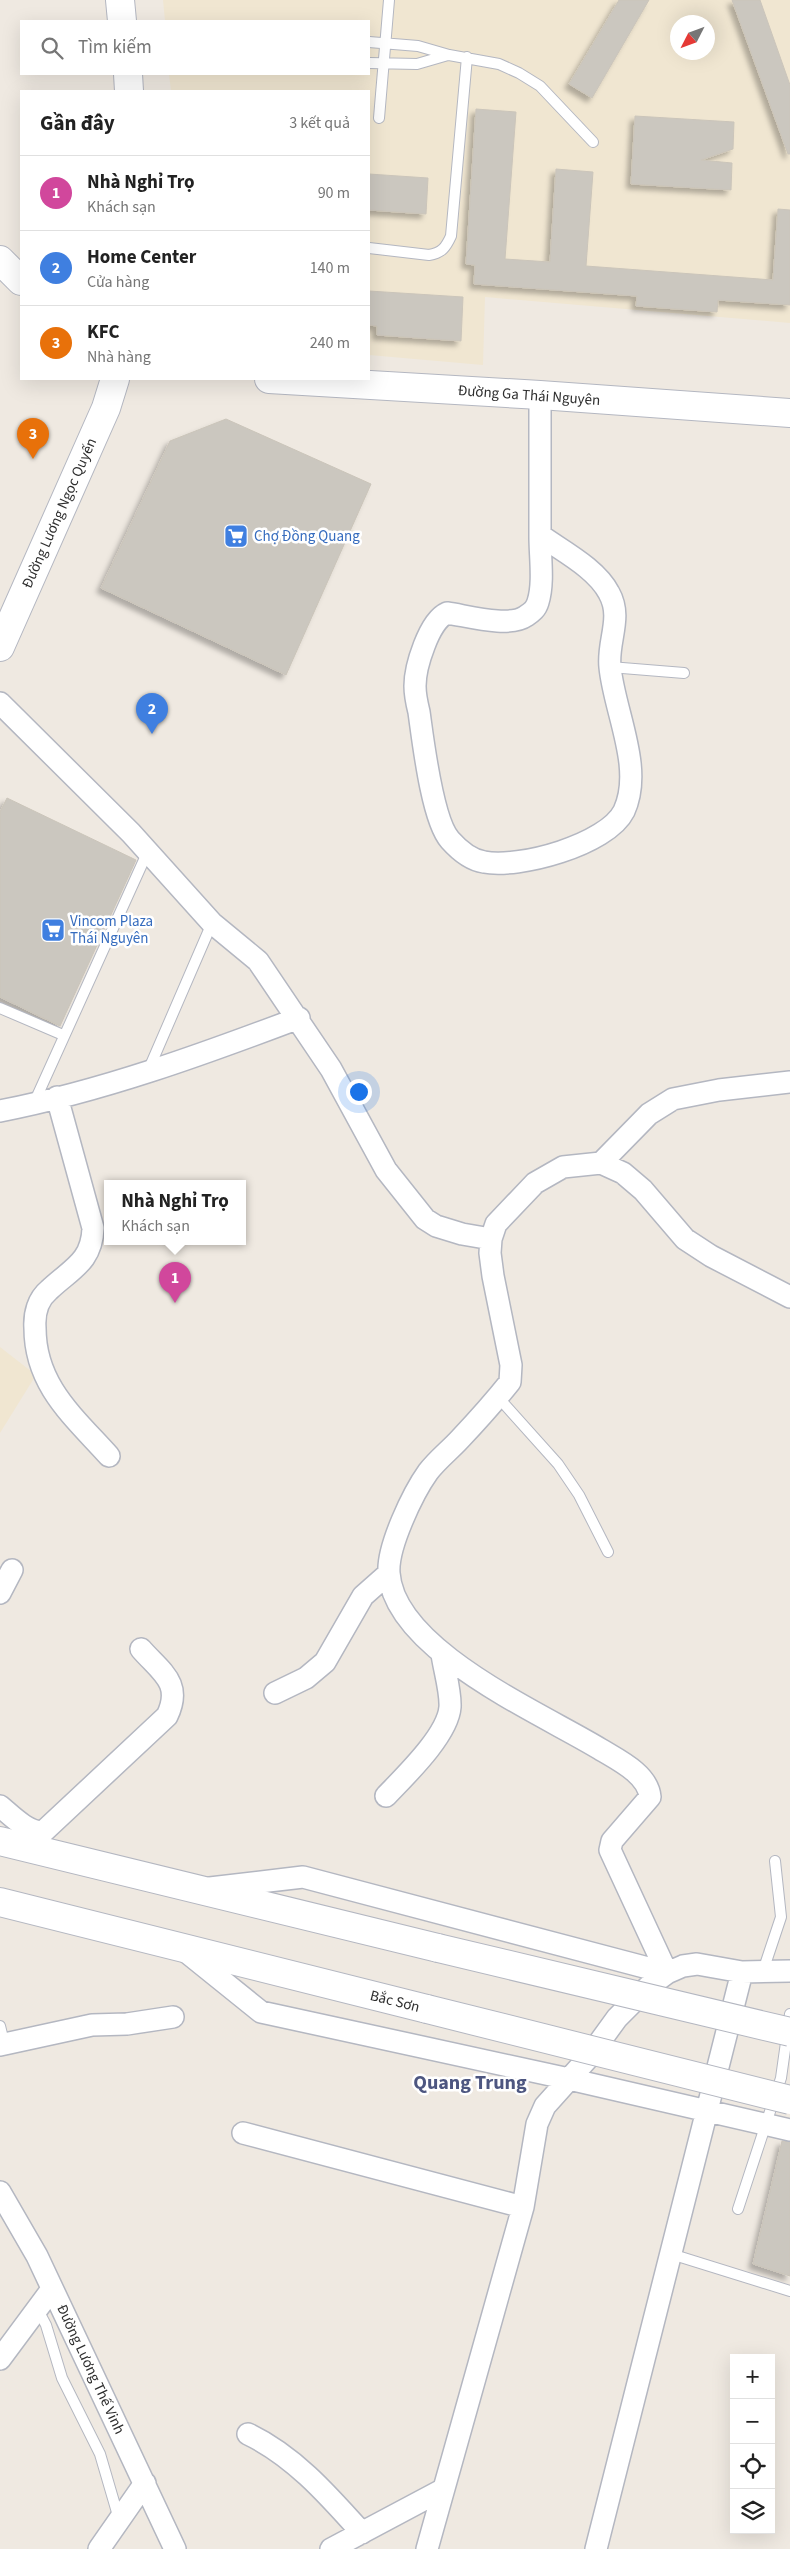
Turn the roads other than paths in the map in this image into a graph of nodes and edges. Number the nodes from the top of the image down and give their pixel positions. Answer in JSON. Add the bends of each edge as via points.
{"nodes":[{"id":1,"x":120,"y":0,"type":"edge"},
{"id":2,"x":389,"y":0,"type":"edge"},
{"id":3,"x":122,"y":20,"type":"edge"},
{"id":4,"x":370,"y":42,"type":"edge"},
{"id":5,"x":386,"y":44,"type":"junction"},
{"id":6,"x":449,"y":55,"type":"junction"},
{"id":7,"x":467,"y":57,"type":"junction"},
{"id":8,"x":370,"y":63,"type":"edge"},
{"id":9,"x":383,"y":64,"type":"junction"},
{"id":10,"x":128,"y":75,"type":"edge"},
{"id":11,"x":129,"y":90,"type":"edge"},
{"id":12,"x":379,"y":118,"type":"dead end"},
{"id":13,"x":593,"y":142,"type":"dead end"},
{"id":14,"x":370,"y":248,"type":"edge"},
{"id":15,"x":0,"y":260,"type":"edge"},
{"id":16,"x":20,"y":280,"type":"edge"},
{"id":17,"x":116,"y":380,"type":"edge"},
{"id":18,"x":286,"y":380,"type":"edge"},
{"id":19,"x":540,"y":395,"type":"junction"},
{"id":20,"x":790,"y":413,"type":"edge"},
{"id":21,"x":540,"y":535,"type":"junction"},
{"id":22,"x":0,"y":647,"type":"edge"},
{"id":23,"x":610,"y":667,"type":"junction"},
{"id":24,"x":684,"y":674,"type":"dead end"},
{"id":25,"x":0,"y":703,"type":"edge"},
{"id":26,"x":148,"y":851,"type":"junction"},
{"id":27,"x":212,"y":923,"type":"junction"},
{"id":28,"x":0,"y":1008,"type":"edge"},
{"id":29,"x":298,"y":1018,"type":"junction"},
{"id":30,"x":63,"y":1035,"type":"junction"},
{"id":31,"x":148,"y":1071,"type":"junction"},
{"id":32,"x":790,"y":1082,"type":"edge"},
{"id":33,"x":57,"y":1097,"type":"junction"},
{"id":34,"x":33,"y":1105,"type":"junction"},
{"id":35,"x":0,"y":1111,"type":"edge"},
{"id":36,"x":601,"y":1163,"type":"junction"},
{"id":37,"x":491,"y":1238,"type":"junction"},
{"id":38,"x":790,"y":1297,"type":"edge"},
{"id":39,"x":498,"y":1397,"type":"junction"},
{"id":40,"x":109,"y":1456,"type":"dead end"},
{"id":41,"x":608,"y":1552,"type":"dead end"},
{"id":42,"x":12,"y":1570,"type":"dead end"},
{"id":43,"x":388,"y":1573,"type":"junction"},
{"id":44,"x":0,"y":1593,"type":"edge"},
{"id":45,"x":141,"y":1649,"type":"dead end"},
{"id":46,"x":442,"y":1654,"type":"junction"},
{"id":47,"x":275,"y":1693,"type":"dead end"},
{"id":48,"x":386,"y":1796,"type":"dead end"},
{"id":49,"x":0,"y":1806,"type":"edge"},
{"id":50,"x":0,"y":1842,"type":"edge"},
{"id":51,"x":775,"y":1861,"type":"dead end"},
{"id":52,"x":198,"y":1890,"type":"junction"},
{"id":53,"x":0,"y":1902,"type":"edge"},
{"id":54,"x":180,"y":1947,"type":"junction"},
{"id":55,"x":763,"y":1971,"type":"junction"},
{"id":56,"x":790,"y":1971,"type":"edge"},
{"id":57,"x":742,"y":1972,"type":"junction"},
{"id":58,"x":667,"y":1973,"type":"junction"},
{"id":59,"x":790,"y":2014,"type":"edge"},
{"id":60,"x":172,"y":2017,"type":"dead end"},
{"id":61,"x":790,"y":2032,"type":"edge"},
{"id":62,"x":1,"y":2037,"type":"edge"},
{"id":63,"x":569,"y":2079,"type":"junction"},
{"id":64,"x":790,"y":2100,"type":"edge"},
{"id":65,"x":706,"y":2112,"type":"junction"},
{"id":66,"x":766,"y":2125,"type":"junction"},
{"id":67,"x":790,"y":2130,"type":"edge"},
{"id":68,"x":243,"y":2133,"type":"dead end"},
{"id":69,"x":0,"y":2192,"type":"edge"},
{"id":70,"x":523,"y":2207,"type":"junction"},
{"id":71,"x":738,"y":2209,"type":"dead end"},
{"id":72,"x":670,"y":2254,"type":"junction"},
{"id":73,"x":52,"y":2289,"type":"junction"},
{"id":74,"x":790,"y":2291,"type":"edge"},
{"id":75,"x":38,"y":2310,"type":"junction"},
{"id":76,"x":0,"y":2359,"type":"edge"},
{"id":77,"x":248,"y":2434,"type":"dead end"},
{"id":78,"x":145,"y":2483,"type":"junction"},
{"id":79,"x":442,"y":2490,"type":"junction"},
{"id":80,"x":119,"y":2520,"type":"junction"},
{"id":81,"x":362,"y":2533,"type":"junction"},
{"id":82,"x":99,"y":2549,"type":"edge"},
{"id":83,"x":175,"y":2549,"type":"edge"},
{"id":84,"x":331,"y":2549,"type":"edge"},
{"id":85,"x":427,"y":2549,"type":"edge"},
{"id":86,"x":596,"y":2549,"type":"edge"}],
"edges":[{"from":1,"to":3,"type":"main road"},
{"from":2,"to":5,"type":"lane"},
{"from":4,"to":5,"type":"lane"},
{"from":5,"to":6,"type":"lane","via":[[418,46]]},
{"from":5,"to":9,"type":"lane"},
{"from":6,"to":7,"type":"lane"},
{"from":6,"to":9,"type":"lane","via":[[417,64]]},
{"from":7,"to":13,"type":"lane","via":[[499,64],[540,86]]},
{"from":7,"to":14,"type":"lane","via":[[451,236],[446,247],[438,254],[429,255]]},
{"from":8,"to":9,"type":"lane"},
{"from":9,"to":12,"type":"lane"},
{"from":10,"to":11,"type":"main road"},
{"from":15,"to":16,"type":"main road"},
{"from":17,"to":22,"type":"main road","name":"Đường Lương Ngọc Quyến"},
{"from":18,"to":19,"type":"main road","name":"Đường Ga Thái Nguyên"},
{"from":19,"to":20,"type":"main road","name":"Đường Ga Thái Nguyên"},
{"from":19,"to":21,"type":"street"},
{"from":21,"to":23,"type":"street","via":[[593,574],[609,592],[616,610]]},
{"from":21,"to":23,"type":"street","via":[[539,600],[536,609],[525,618],[503,622],[448,613],[440,616],[421,654],[415,685],[437,812],[448,838],[463,852],[482,862],[504,865],[550,856],[580,845],[615,823],[628,797],[630,764]]},
{"from":23,"to":24,"type":"lane"},
{"from":25,"to":26,"type":"street","via":[[76,775]]},
{"from":26,"to":27,"type":"street"},
{"from":26,"to":30,"type":"lane"},
{"from":27,"to":29,"type":"street","via":[[258,961]]},
{"from":27,"to":31,"type":"lane"},
{"from":28,"to":30,"type":"lane"},
{"from":29,"to":31,"type":"street","via":[[177,1064]]},
{"from":29,"to":37,"type":"street","via":[[331,1069],[386,1170],[425,1219],[462,1234]]},
{"from":30,"to":34,"type":"lane"},
{"from":31,"to":33,"type":"street"},
{"from":32,"to":36,"type":"street","via":[[673,1099],[649,1114]]},
{"from":33,"to":34,"type":"street"},
{"from":33,"to":40,"type":"street","via":[[93,1228],[93,1243],[87,1256],[46,1292],[37,1306],[35,1348],[44,1376],[56,1397]]},
{"from":34,"to":35,"type":"street"},
{"from":36,"to":37,"type":"street","via":[[563,1167],[536,1183],[496,1224]]},
{"from":36,"to":38,"type":"street","via":[[623,1173],[643,1190],[684,1239]]},
{"from":37,"to":39,"type":"street","via":[[493,1276],[512,1376]]},
{"from":39,"to":41,"type":"lane","via":[[558,1464],[579,1495]]},
{"from":39,"to":43,"type":"street","via":[[430,1470],[414,1494],[391,1553]]},
{"from":42,"to":44,"type":"street"},
{"from":43,"to":46,"type":"street","via":[[395,1596],[409,1622]]},
{"from":43,"to":47,"type":"street","via":[[363,1596],[325,1662],[306,1678]]},
{"from":45,"to":49,"type":"street","via":[[171,1684],[173,1704],[167,1716],[44,1832],[28,1827]]},
{"from":46,"to":48,"type":"street","via":[[450,1707],[446,1721],[431,1746]]},
{"from":46,"to":58,"type":"street","via":[[483,1682],[624,1764],[645,1782],[650,1797],[612,1842],[610,1850]]},
{"from":50,"to":52,"type":"main road"},
{"from":51,"to":55,"type":"lane","via":[[781,1917]]},
{"from":52,"to":58,"type":"street","via":[[303,1877]]},
{"from":52,"to":61,"type":"main road","bridge":true},
{"from":53,"to":54,"type":"main road","name":"Bắc Sơn"},
{"from":54,"to":63,"type":"street","via":[[261,2012]]},
{"from":54,"to":64,"type":"main road","name":"Bắc Sơn","bridge":true},
{"from":55,"to":56,"type":"street"},
{"from":55,"to":57,"type":"street"},
{"from":57,"to":58,"type":"street","via":[[697,1964]]},
{"from":57,"to":65,"type":"street"},
{"from":58,"to":63,"type":"street","via":[[617,2018]]},
{"from":59,"to":66,"type":"lane","via":[[784,2067]]},
{"from":60,"to":62,"type":"street"},
{"from":63,"to":65,"type":"street"},
{"from":63,"to":70,"type":"street","via":[[545,2106],[537,2124]]},
{"from":65,"to":66,"type":"street"},
{"from":65,"to":72,"type":"street"},
{"from":66,"to":67,"type":"street"},
{"from":66,"to":71,"type":"lane"},
{"from":68,"to":70,"type":"street"},
{"from":69,"to":73,"type":"street","name":"Đường Lương Thế Vinh"},
{"from":70,"to":79,"type":"street"},
{"from":72,"to":74,"type":"lane"},
{"from":72,"to":86,"type":"street"},
{"from":73,"to":75,"type":"street"},
{"from":73,"to":78,"type":"street","name":"Đường Lương Thế Vinh"},
{"from":75,"to":76,"type":"street"},
{"from":75,"to":80,"type":"lane","via":[[46,2325],[62,2378],[100,2454]]},
{"from":77,"to":81,"type":"street","via":[[285,2456]]},
{"from":78,"to":80,"type":"street"},
{"from":78,"to":83,"type":"street","name":"Đường Lương Thế Vinh"},
{"from":79,"to":81,"type":"street"},
{"from":79,"to":85,"type":"street"},
{"from":80,"to":82,"type":"street"},
{"from":81,"to":84,"type":"street"}]}
